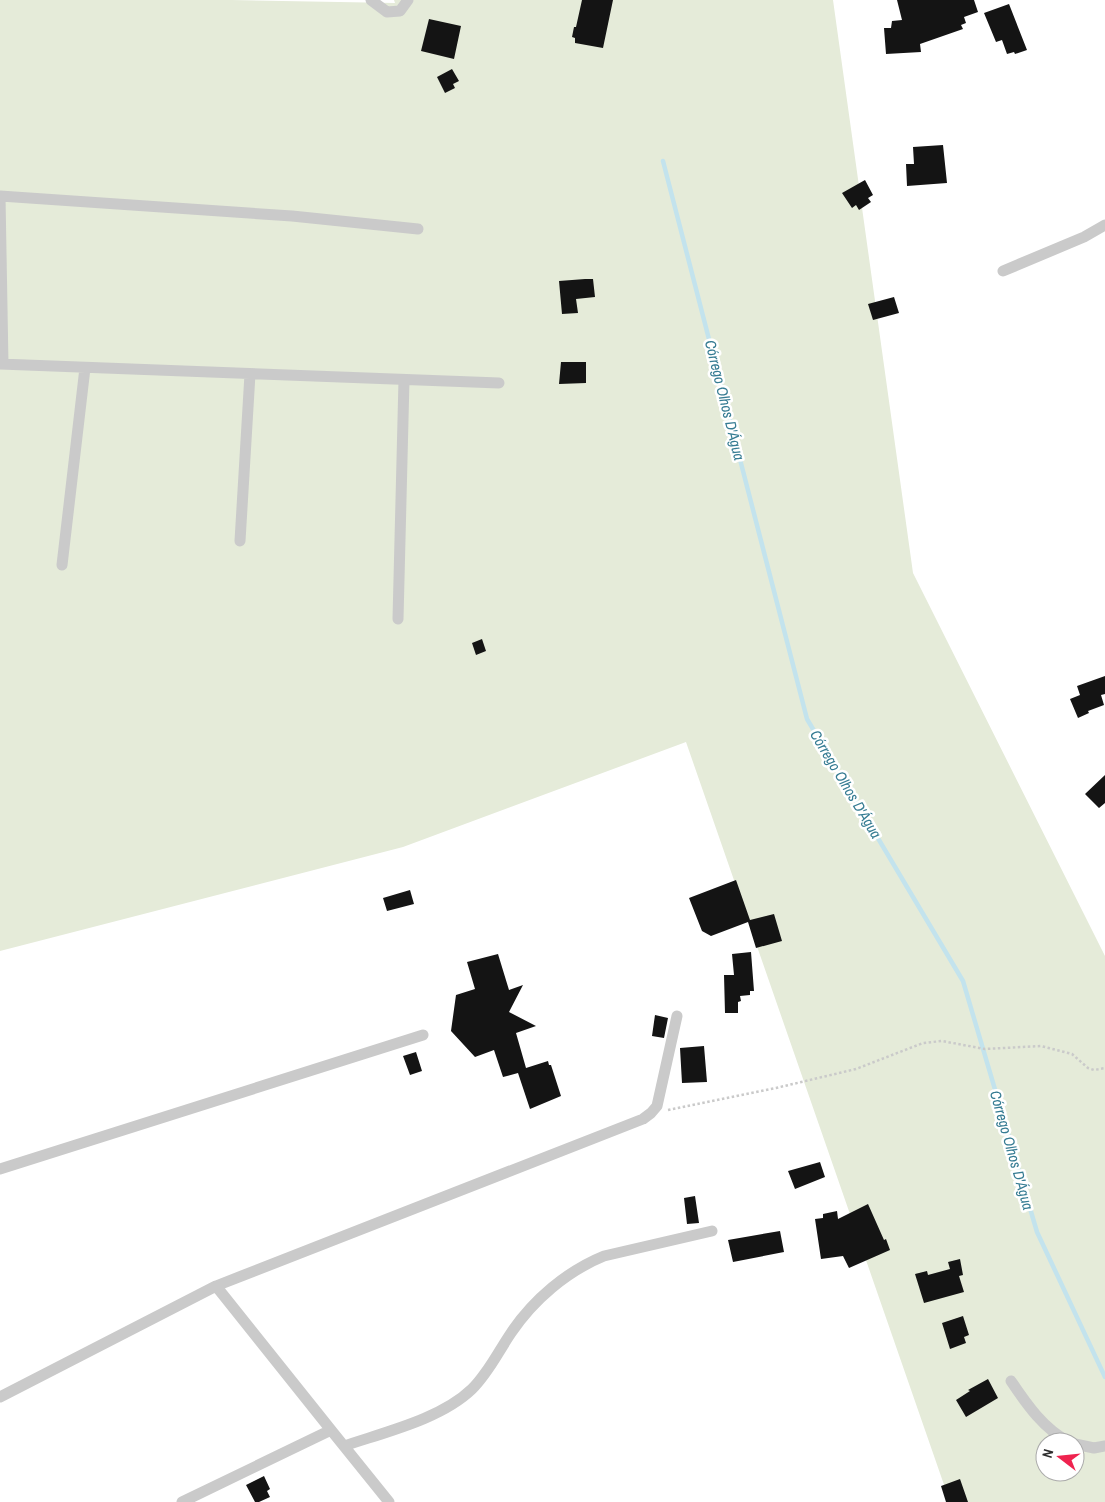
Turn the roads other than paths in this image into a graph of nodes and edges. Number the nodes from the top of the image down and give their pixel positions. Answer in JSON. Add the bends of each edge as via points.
{"nodes":[{"id":1,"x":371,"y":0,"type":"edge"},
{"id":2,"x":408,"y":0,"type":"edge"},
{"id":3,"x":0,"y":196,"type":"edge"},
{"id":4,"x":1105,"y":225,"type":"edge"},
{"id":5,"x":418,"y":229,"type":"dead end"},
{"id":6,"x":1003,"y":271,"type":"dead end"},
{"id":7,"x":2,"y":364,"type":"edge"},
{"id":8,"x":86,"y":368,"type":"junction"},
{"id":9,"x":250,"y":374,"type":"junction"},
{"id":10,"x":404,"y":380,"type":"junction"},
{"id":11,"x":499,"y":383,"type":"dead end"},
{"id":12,"x":240,"y":542,"type":"dead end"},
{"id":13,"x":62,"y":565,"type":"dead end"},
{"id":14,"x":398,"y":619,"type":"dead end"},
{"id":15,"x":677,"y":1016,"type":"dead end"},
{"id":16,"x":423,"y":1036,"type":"dead end"},
{"id":17,"x":0,"y":1169,"type":"edge"},
{"id":18,"x":712,"y":1231,"type":"dead end"},
{"id":19,"x":216,"y":1286,"type":"junction"},
{"id":20,"x":1011,"y":1381,"type":"dead end"},
{"id":21,"x":0,"y":1397,"type":"edge"},
{"id":22,"x":331,"y":1430,"type":"junction"},
{"id":23,"x":1055,"y":1432,"type":"edge"},
{"id":24,"x":344,"y":1446,"type":"junction"},
{"id":25,"x":1085,"y":1446,"type":"edge"},
{"id":26,"x":1105,"y":1446,"type":"edge"},
{"id":27,"x":182,"y":1502,"type":"edge"},
{"id":28,"x":389,"y":1502,"type":"edge"}],
"edges":[{"from":1,"to":2,"type":"street","via":[[387,12],[400,11]]},
{"from":3,"to":5,"type":"street","via":[[292,216]]},
{"from":3,"to":7,"type":"street"},
{"from":4,"to":6,"type":"street"},
{"from":7,"to":8,"type":"street"},
{"from":8,"to":9,"type":"street"},
{"from":8,"to":13,"type":"street"},
{"from":9,"to":10,"type":"street"},
{"from":9,"to":12,"type":"street"},
{"from":10,"to":11,"type":"street"},
{"from":10,"to":14,"type":"street"},
{"from":15,"to":19,"type":"street","via":[[659,1098],[651,1113]]},
{"from":16,"to":17,"type":"street"},
{"from":18,"to":24,"type":"street","via":[[589,1262],[559,1283],[528,1312],[485,1374],[460,1399],[417,1420]]},
{"from":19,"to":21,"type":"street"},
{"from":19,"to":22,"type":"street"},
{"from":20,"to":23,"type":"street","via":[[1025,1402]]},
{"from":22,"to":24,"type":"street"},
{"from":22,"to":27,"type":"street"},
{"from":24,"to":28,"type":"street"},
{"from":25,"to":26,"type":"street"}]}
